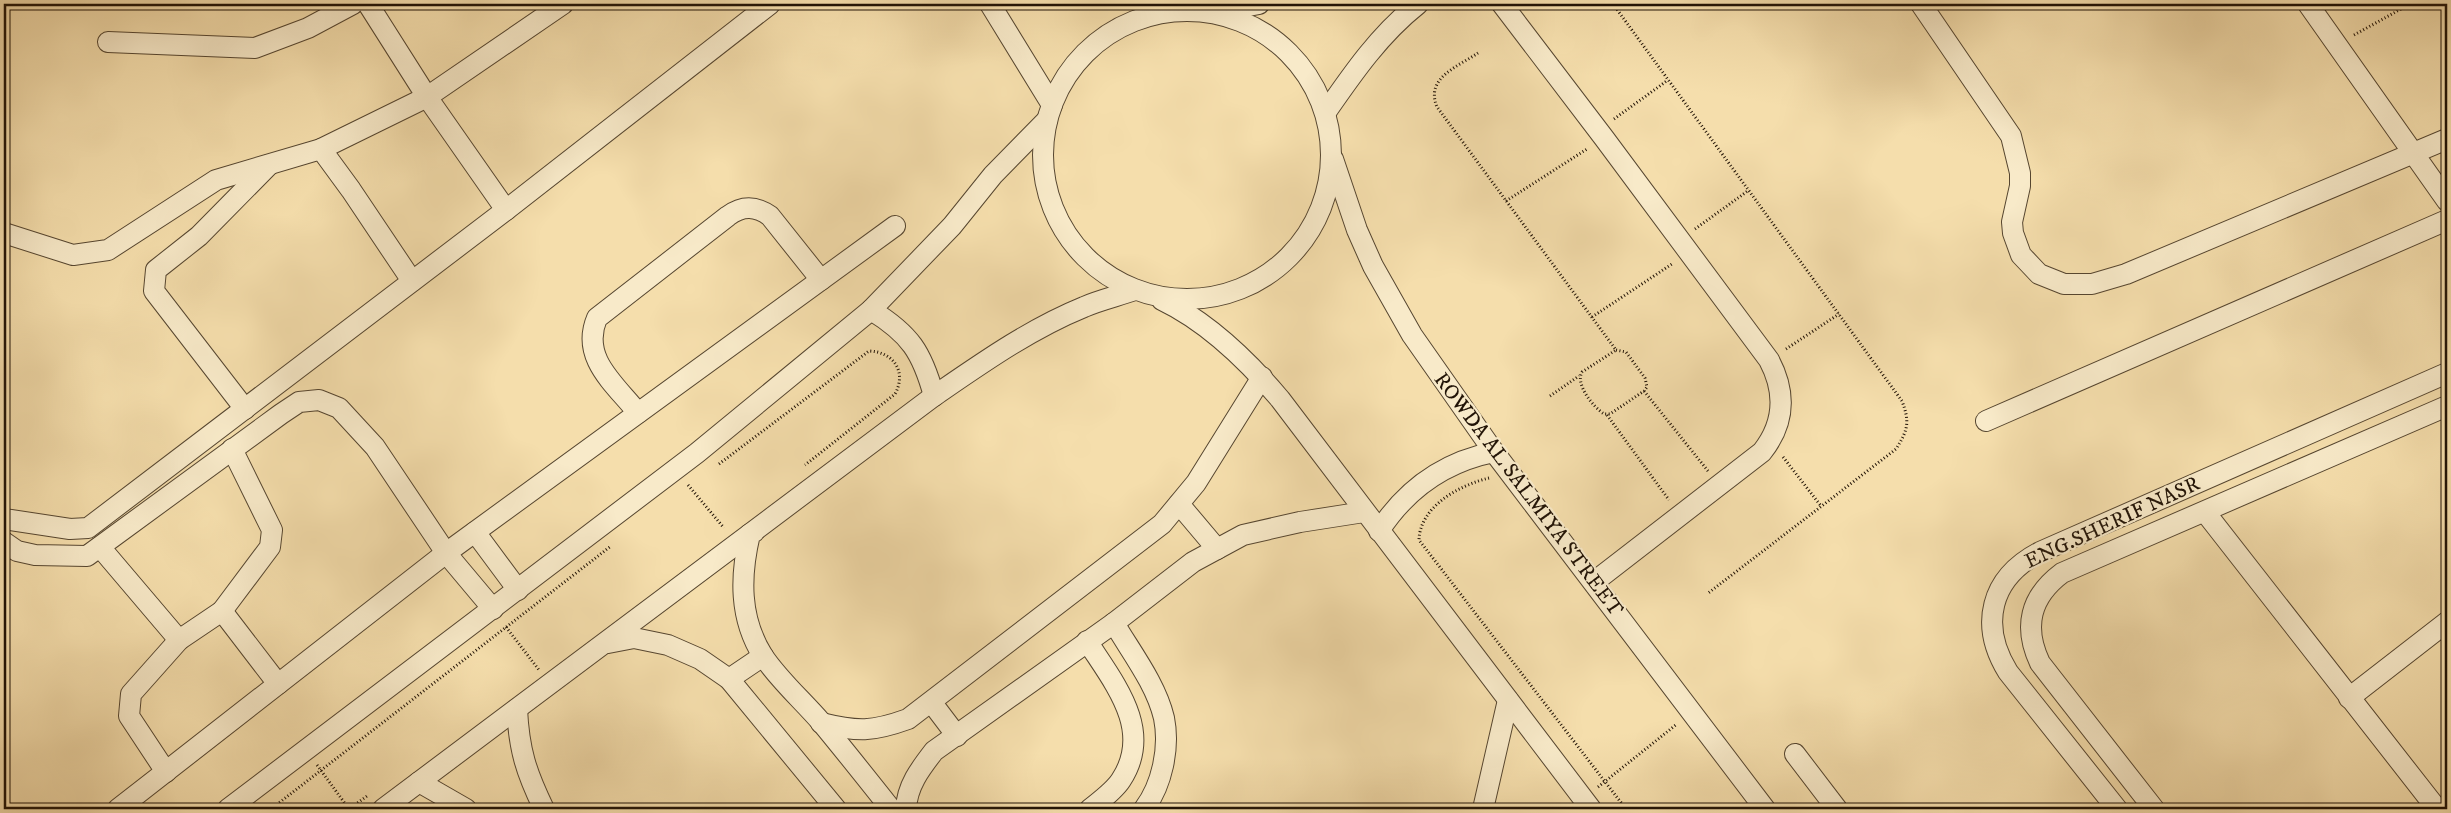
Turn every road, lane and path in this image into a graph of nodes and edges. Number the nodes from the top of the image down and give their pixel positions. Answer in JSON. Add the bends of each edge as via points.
{"nodes":[{"id":1,"x":353,"y":4,"type":"edge"},
{"id":2,"x":368,"y":4,"type":"edge"},
{"id":3,"x":563,"y":4,"type":"edge"},
{"id":4,"x":770,"y":4,"type":"edge"},
{"id":5,"x":990,"y":4,"type":"edge"},
{"id":6,"x":1259,"y":4,"type":"edge"},
{"id":7,"x":1418,"y":4,"type":"edge"},
{"id":8,"x":1502,"y":4,"type":"edge"},
{"id":9,"x":1613,"y":4,"type":"edge"},
{"id":10,"x":1921,"y":4,"type":"edge"},
{"id":11,"x":2308,"y":4,"type":"edge"},
{"id":12,"x":2410,"y":4,"type":"edge"},
{"id":13,"x":1172,"y":7,"type":"edge"},
{"id":14,"x":1215,"y":12,"type":"junction"},
{"id":15,"x":108,"y":42,"type":"dead end"},
{"id":16,"x":2337,"y":44,"type":"junction"},
{"id":17,"x":1478,"y":53,"type":"dead end"},
{"id":18,"x":1668,"y":80,"type":"junction"},
{"id":19,"x":427,"y":97,"type":"junction"},
{"id":20,"x":1326,"y":112,"type":"junction"},
{"id":21,"x":1050,"y":113,"type":"junction"},
{"id":22,"x":1602,"y":134,"type":"junction"},
{"id":23,"x":2447,"y":139,"type":"edge"},
{"id":24,"x":321,"y":149,"type":"junction"},
{"id":25,"x":2414,"y":153,"type":"junction"},
{"id":26,"x":1332,"y":155,"type":"junction"},
{"id":27,"x":271,"y":164,"type":"junction"},
{"id":28,"x":1749,"y":190,"type":"junction"},
{"id":29,"x":1506,"y":201,"type":"junction"},
{"id":30,"x":2447,"y":201,"type":"edge"},
{"id":31,"x":506,"y":210,"type":"junction"},
{"id":32,"x":2447,"y":220,"type":"edge"},
{"id":33,"x":895,"y":226,"type":"dead end"},
{"id":34,"x":4,"y":232,"type":"edge"},
{"id":35,"x":1685,"y":246,"type":"junction"},
{"id":36,"x":821,"y":280,"type":"junction"},
{"id":37,"x":412,"y":281,"type":"junction"},
{"id":38,"x":1135,"y":290,"type":"junction"},
{"id":39,"x":1155,"y":296,"type":"junction"},
{"id":40,"x":871,"y":310,"type":"junction"},
{"id":41,"x":1839,"y":314,"type":"junction"},
{"id":42,"x":1592,"y":317,"type":"junction"},
{"id":43,"x":1616,"y":350,"type":"junction"},
{"id":44,"x":1769,"y":360,"type":"junction"},
{"id":45,"x":2447,"y":373,"type":"edge"},
{"id":46,"x":1580,"y":376,"type":"junction"},
{"id":47,"x":1262,"y":377,"type":"junction"},
{"id":48,"x":1644,"y":391,"type":"junction"},
{"id":49,"x":895,"y":394,"type":"dead end"},
{"id":50,"x":934,"y":396,"type":"junction"},
{"id":51,"x":1550,"y":396,"type":"dead end"},
{"id":52,"x":2447,"y":406,"type":"edge"},
{"id":53,"x":245,"y":409,"type":"junction"},
{"id":54,"x":638,"y":413,"type":"junction"},
{"id":55,"x":1607,"y":415,"type":"junction"},
{"id":56,"x":2341,"y":420,"type":"junction"},
{"id":57,"x":1986,"y":421,"type":"dead end"},
{"id":58,"x":1771,"y":441,"type":"junction"},
{"id":59,"x":2353,"y":448,"type":"junction"},
{"id":60,"x":232,"y":449,"type":"junction"},
{"id":61,"x":1494,"y":452,"type":"junction"},
{"id":62,"x":712,"y":469,"type":"dead end"},
{"id":63,"x":675,"y":470,"type":"junction"},
{"id":64,"x":1494,"y":478,"type":"dead end"},
{"id":65,"x":697,"y":480,"type":"dead end"},
{"id":66,"x":1719,"y":485,"type":"junction"},
{"id":67,"x":689,"y":486,"type":"junction"},
{"id":68,"x":681,"y":492,"type":"dead end"},
{"id":69,"x":1179,"y":504,"type":"junction"},
{"id":70,"x":1821,"y":506,"type":"junction"},
{"id":71,"x":1364,"y":512,"type":"junction"},
{"id":72,"x":2205,"y":512,"type":"junction"},
{"id":73,"x":1680,"y":515,"type":"junction"},
{"id":74,"x":772,"y":517,"type":"junction"},
{"id":75,"x":4,"y":519,"type":"edge"},
{"id":76,"x":1379,"y":531,"type":"junction"},
{"id":77,"x":475,"y":532,"type":"junction"},
{"id":78,"x":4,"y":542,"type":"edge"},
{"id":79,"x":737,"y":544,"type":"junction"},
{"id":80,"x":613,"y":545,"type":"dead end"},
{"id":81,"x":100,"y":547,"type":"junction"},
{"id":82,"x":1217,"y":549,"type":"junction"},
{"id":83,"x":446,"y":553,"type":"junction"},
{"id":84,"x":1594,"y":582,"type":"junction"},
{"id":85,"x":518,"y":590,"type":"junction"},
{"id":86,"x":1707,"y":594,"type":"dead end"},
{"id":87,"x":493,"y":609,"type":"junction"},
{"id":88,"x":222,"y":612,"type":"junction"},
{"id":89,"x":2447,"y":622,"type":"edge"},
{"id":90,"x":1114,"y":623,"type":"junction"},
{"id":91,"x":506,"y":627,"type":"junction"},
{"id":92,"x":179,"y":640,"type":"junction"},
{"id":93,"x":1087,"y":641,"type":"junction"},
{"id":94,"x":604,"y":644,"type":"junction"},
{"id":95,"x":763,"y":656,"type":"junction"},
{"id":96,"x":729,"y":679,"type":"junction"},
{"id":97,"x":278,"y":684,"type":"junction"},
{"id":98,"x":549,"y":684,"type":"junction"},
{"id":99,"x":2349,"y":698,"type":"junction"},
{"id":100,"x":1508,"y":700,"type":"junction"},
{"id":101,"x":932,"y":703,"type":"junction"},
{"id":102,"x":517,"y":709,"type":"junction"},
{"id":103,"x":1692,"y":712,"type":"junction"},
{"id":104,"x":821,"y":723,"type":"junction"},
{"id":105,"x":957,"y":736,"type":"junction"},
{"id":106,"x":307,"y":750,"type":"junction"},
{"id":107,"x":1795,"y":754,"type":"dead end"},
{"id":108,"x":322,"y":771,"type":"junction"},
{"id":109,"x":166,"y":772,"type":"junction"},
{"id":110,"x":1605,"y":781,"type":"junction"},
{"id":111,"x":419,"y":782,"type":"junction"},
{"id":112,"x":1587,"y":804,"type":"edge"},
{"id":113,"x":118,"y":809,"type":"edge"},
{"id":114,"x":228,"y":809,"type":"edge"},
{"id":115,"x":271,"y":809,"type":"edge"},
{"id":116,"x":349,"y":809,"type":"edge"},
{"id":117,"x":383,"y":809,"type":"edge"},
{"id":118,"x":466,"y":809,"type":"edge"},
{"id":119,"x":544,"y":809,"type":"edge"},
{"id":120,"x":836,"y":809,"type":"edge"},
{"id":121,"x":891,"y":809,"type":"edge"},
{"id":122,"x":906,"y":809,"type":"edge"},
{"id":123,"x":1090,"y":809,"type":"edge"},
{"id":124,"x":1144,"y":809,"type":"edge"},
{"id":125,"x":1483,"y":809,"type":"edge"},
{"id":126,"x":1626,"y":809,"type":"edge"},
{"id":127,"x":1765,"y":809,"type":"edge"},
{"id":128,"x":1837,"y":809,"type":"edge"},
{"id":129,"x":2117,"y":809,"type":"edge"},
{"id":130,"x":2154,"y":809,"type":"edge"},
{"id":131,"x":2437,"y":809,"type":"edge"}],
"edges":[{"from":1,"to":15,"type":"street","via":[[308,28],[255,48]]},
{"from":2,"to":19,"type":"street"},
{"from":3,"to":19,"type":"street"},
{"from":4,"to":31,"type":"street"},
{"from":5,"to":21,"type":"street"},
{"from":6,"to":14,"type":"street"},
{"from":7,"to":20,"type":"street","via":[[1399,19],[1360,63]]},
{"from":8,"to":22,"type":"street"},
{"from":9,"to":18,"type":"path"},
{"from":10,"to":25,"type":"street","via":[[2011,136],[2020,173],[2012,222],[2016,245],[2029,266],[2064,284],[2092,284],[2126,274]]},
{"from":11,"to":16,"type":"street"},
{"from":12,"to":16,"type":"path"},
{"from":13,"to":14,"type":"street"},
{"from":13,"to":21,"type":"street","via":[[1114,30],[1094,45],[1067,76]]},
{"from":14,"to":20,"type":"street","via":[[1252,25],[1284,47],[1309,77]]},
{"from":16,"to":25,"type":"street"},
{"from":17,"to":29,"type":"path","via":[[1437,81],[1434,99]]},
{"from":18,"to":22,"type":"path"},
{"from":18,"to":28,"type":"path"},
{"from":19,"to":24,"type":"street"},
{"from":19,"to":31,"type":"street"},
{"from":20,"to":26,"type":"street"},
{"from":21,"to":38,"type":"street","via":[[1043,155],[1047,189],[1059,222],[1079,251],[1098,268]]},
{"from":21,"to":40,"type":"street","via":[[952,226]]},
{"from":22,"to":29,"type":"path"},
{"from":22,"to":35,"type":"street"},
{"from":23,"to":25,"type":"street"},
{"from":24,"to":27,"type":"street"},
{"from":24,"to":37,"type":"street"},
{"from":25,"to":30,"type":"street"},
{"from":26,"to":39,"type":"street","via":[[1322,206],[1306,237],[1277,268],[1240,290],[1223,294],[1198,299]]},
{"from":26,"to":61,"type":"street","name":"ROWDA AL SALMIYA STREET","via":[[1357,230],[1391,301]]},
{"from":27,"to":34,"type":"street","via":[[216,180],[108,250],[73,255]]},
{"from":27,"to":53,"type":"street","via":[[199,236],[156,270],[154,291]]},
{"from":28,"to":35,"type":"path"},
{"from":28,"to":41,"type":"path"},
{"from":29,"to":42,"type":"path"},
{"from":31,"to":37,"type":"street"},
{"from":32,"to":57,"type":"street"},
{"from":33,"to":36,"type":"street"},
{"from":35,"to":42,"type":"path"},
{"from":35,"to":44,"type":"street"},
{"from":36,"to":54,"type":"street"},
{"from":36,"to":54,"type":"street","via":[[770,216],[749,208],[734,211],[597,318],[592,344],[597,362]]},
{"from":37,"to":53,"type":"street"},
{"from":38,"to":39,"type":"street"},
{"from":38,"to":50,"type":"street","via":[[1084,307],[1034,332]]},
{"from":39,"to":47,"type":"street","via":[[1208,328]]},
{"from":40,"to":50,"type":"street","via":[[894,324],[914,345],[927,369]]},
{"from":40,"to":63,"type":"street"},
{"from":41,"to":44,"type":"path"},
{"from":41,"to":70,"type":"path","via":[[1902,401],[1908,416],[1906,434],[1896,449]]},
{"from":42,"to":43,"type":"path"},
{"from":43,"to":46,"type":"path"},
{"from":43,"to":48,"type":"path","via":[[1626,352],[1647,382]]},
{"from":44,"to":58,"type":"street","via":[[1781,392],[1780,417]]},
{"from":45,"to":56,"type":"street","name":"ENG.SHERIF NASR"},
{"from":46,"to":51,"type":"path"},
{"from":46,"to":55,"type":"path","via":[[1580,384],[1601,413]]},
{"from":47,"to":69,"type":"street","via":[[1196,483]]},
{"from":47,"to":71,"type":"street"},
{"from":48,"to":55,"type":"path"},
{"from":48,"to":66,"type":"path"},
{"from":49,"to":62,"type":"path","via":[[900,380],[897,366],[886,354],[869,351]]},
{"from":50,"to":74,"type":"street"},
{"from":52,"to":59,"type":"street"},
{"from":53,"to":75,"type":"street","via":[[88,528],[70,529]]},
{"from":54,"to":77,"type":"street"},
{"from":55,"to":73,"type":"path"},
{"from":56,"to":59,"type":"street"},
{"from":56,"to":129,"type":"street","name":"ENG.SHERIF NASR","via":[[2025,559],[2003,582],[1996,596],[1991,628],[1999,658]]},
{"from":58,"to":66,"type":"street","via":[[1762,452]]},
{"from":58,"to":70,"type":"path"},
{"from":59,"to":72,"type":"street"},
{"from":60,"to":81,"type":"street"},
{"from":60,"to":83,"type":"street","via":[[299,402],[319,400],[339,408],[376,446]]},
{"from":60,"to":88,"type":"street","via":[[272,530],[270,547]]},
{"from":61,"to":76,"type":"street","via":[[1455,463],[1419,484],[1390,514]]},
{"from":61,"to":84,"type":"street","name":"ROWDA AL SALMIYA STREET"},
{"from":63,"to":67,"type":"path"},
{"from":63,"to":85,"type":"street"},
{"from":64,"to":110,"type":"path","via":[[1452,491],[1432,512],[1419,540]]},
{"from":65,"to":67,"type":"path"},
{"from":66,"to":73,"type":"street"},
{"from":67,"to":68,"type":"path"},
{"from":67,"to":79,"type":"path"},
{"from":69,"to":82,"type":"street"},
{"from":69,"to":101,"type":"street","via":[[1162,524]]},
{"from":70,"to":86,"type":"path"},
{"from":71,"to":76,"type":"street"},
{"from":71,"to":82,"type":"street","via":[[1300,522],[1243,536]]},
{"from":72,"to":99,"type":"street"},
{"from":72,"to":130,"type":"street","via":[[2062,573],[2041,593],[2031,620],[2031,635],[2040,663]]},
{"from":73,"to":84,"type":"street"},
{"from":74,"to":79,"type":"street"},
{"from":74,"to":95,"type":"street","via":[[750,534],[743,566],[742,597],[750,628]]},
{"from":76,"to":100,"type":"street"},
{"from":77,"to":83,"type":"street"},
{"from":77,"to":85,"type":"street"},
{"from":78,"to":81,"type":"street","via":[[17,551],[54,557],[87,556]]},
{"from":79,"to":94,"type":"street"},
{"from":80,"to":91,"type":"path"},
{"from":81,"to":92,"type":"street"},
{"from":82,"to":90,"type":"street","via":[[1193,562]]},
{"from":83,"to":87,"type":"street"},
{"from":83,"to":97,"type":"street"},
{"from":84,"to":103,"type":"street","name":"ROWDA AL SALMIYA STREET"},
{"from":85,"to":87,"type":"street"},
{"from":87,"to":91,"type":"path"},
{"from":87,"to":106,"type":"street"},
{"from":88,"to":92,"type":"street"},
{"from":88,"to":97,"type":"street"},
{"from":89,"to":99,"type":"street"},
{"from":90,"to":93,"type":"street"},
{"from":90,"to":124,"type":"street","via":[[1148,680],[1164,718],[1165,759],[1152,798]]},
{"from":91,"to":98,"type":"path"},
{"from":91,"to":108,"type":"path"},
{"from":92,"to":109,"type":"street","via":[[131,694],[129,716]]},
{"from":93,"to":105,"type":"street"},
{"from":93,"to":123,"type":"street","via":[[1122,695],[1133,723],[1132,753],[1121,780]]},
{"from":94,"to":96,"type":"street","via":[[634,638],[668,645],[700,659]]},
{"from":94,"to":98,"type":"street"},
{"from":95,"to":96,"type":"street"},
{"from":95,"to":104,"type":"street"},
{"from":96,"to":120,"type":"street"},
{"from":97,"to":109,"type":"street"},
{"from":98,"to":102,"type":"street"},
{"from":99,"to":131,"type":"street"},
{"from":100,"to":112,"type":"street"},
{"from":100,"to":125,"type":"street"},
{"from":101,"to":104,"type":"street","via":[[908,720],[880,729],[850,730]]},
{"from":101,"to":105,"type":"street"},
{"from":102,"to":111,"type":"street"},
{"from":102,"to":119,"type":"street","via":[[519,743]]},
{"from":103,"to":110,"type":"path"},
{"from":103,"to":127,"type":"street","name":"ROWDA AL SALMIYA STREET"},
{"from":104,"to":121,"type":"street"},
{"from":105,"to":122,"type":"street","via":[[934,752],[916,774]]},
{"from":106,"to":108,"type":"path"},
{"from":106,"to":114,"type":"street"},
{"from":107,"to":128,"type":"street"},
{"from":108,"to":115,"type":"path"},
{"from":108,"to":116,"type":"path"},
{"from":109,"to":113,"type":"street"},
{"from":110,"to":112,"type":"path"},
{"from":110,"to":126,"type":"path"},
{"from":111,"to":117,"type":"street"},
{"from":111,"to":118,"type":"street"}]}
